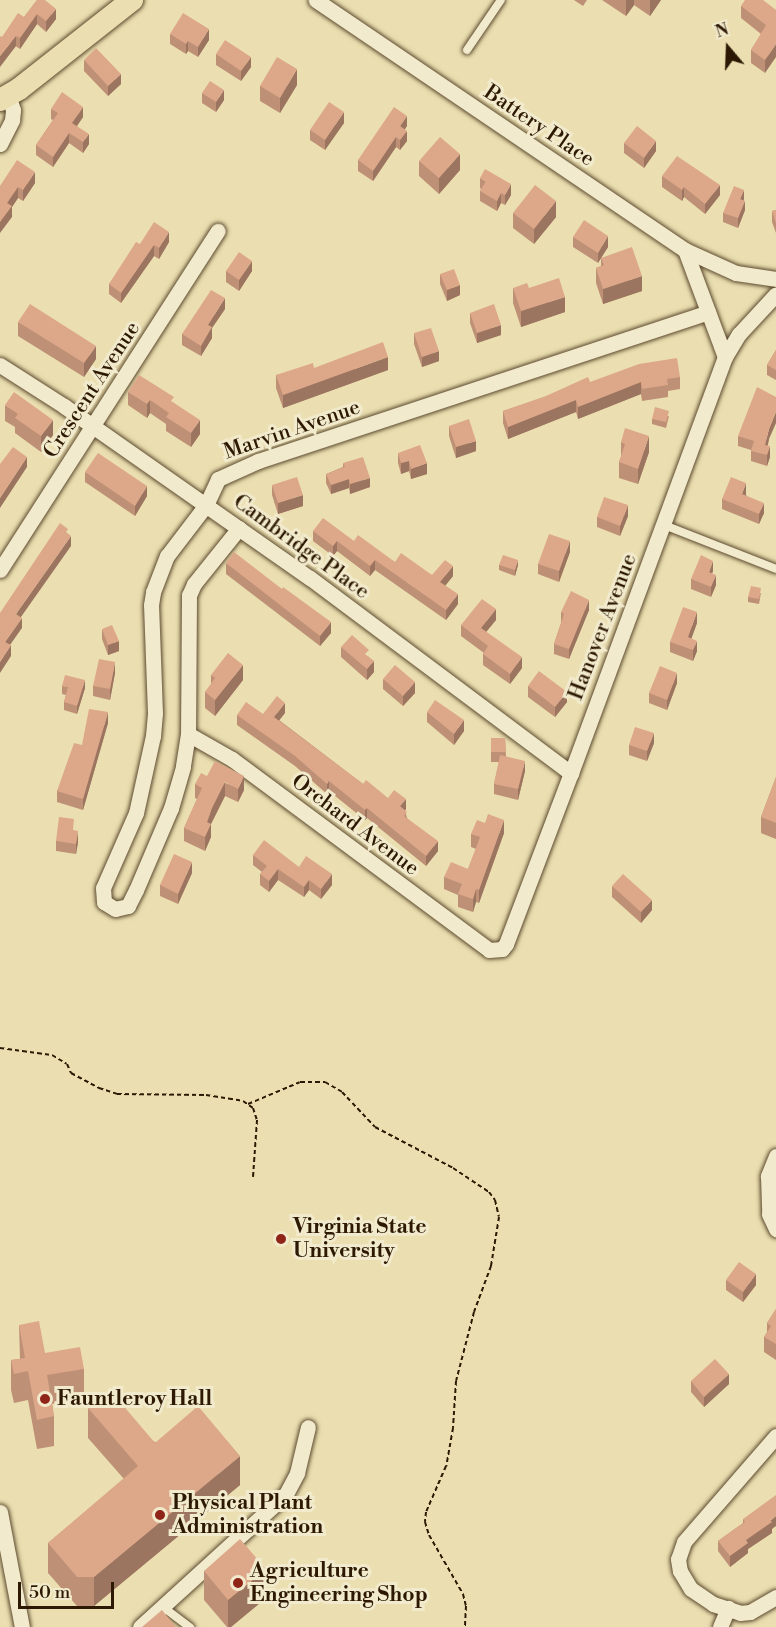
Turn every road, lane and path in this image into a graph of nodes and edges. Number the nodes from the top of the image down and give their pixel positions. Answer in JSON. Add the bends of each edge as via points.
{"nodes":[{"id":1,"x":132,"y":0,"type":"edge"},
{"id":2,"x":316,"y":0,"type":"edge"},
{"id":3,"x":501,"y":0,"type":"edge"},
{"id":4,"x":467,"y":50,"type":"dead end"},
{"id":5,"x":4,"y":97,"type":"edge"},
{"id":6,"x":0,"y":144,"type":"edge"},
{"id":7,"x":218,"y":231,"type":"dead end"},
{"id":8,"x":685,"y":250,"type":"junction"},
{"id":9,"x":776,"y":279,"type":"edge"},
{"id":10,"x":776,"y":294,"type":"edge"},
{"id":11,"x":708,"y":312,"type":"junction"},
{"id":12,"x":725,"y":357,"type":"junction"},
{"id":13,"x":0,"y":365,"type":"edge"},
{"id":14,"x":93,"y":426,"type":"junction"},
{"id":15,"x":206,"y":505,"type":"junction"},
{"id":16,"x":664,"y":525,"type":"junction"},
{"id":17,"x":239,"y":528,"type":"junction"},
{"id":18,"x":776,"y":569,"type":"edge"},
{"id":19,"x":0,"y":570,"type":"edge"},
{"id":20,"x":188,"y":734,"type":"junction"},
{"id":21,"x":571,"y":773,"type":"junction"},
{"id":22,"x":496,"y":951,"type":"joint"},
{"id":23,"x":0,"y":1048,"type":"edge"},
{"id":24,"x":248,"y":1104,"type":"junction"},
{"id":25,"x":776,"y":1156,"type":"edge"},
{"id":26,"x":253,"y":1177,"type":"dead end"},
{"id":27,"x":776,"y":1229,"type":"edge"},
{"id":28,"x":308,"y":1427,"type":"dead end"},
{"id":29,"x":776,"y":1437,"type":"edge"},
{"id":30,"x":0,"y":1512,"type":"edge"},
{"id":31,"x":776,"y":1597,"type":"edge"},
{"id":32,"x":164,"y":1607,"type":"junction"},
{"id":33,"x":728,"y":1608,"type":"junction"},
{"id":34,"x":22,"y":1627,"type":"edge"},
{"id":35,"x":140,"y":1627,"type":"edge"},
{"id":36,"x":190,"y":1627,"type":"edge"},
{"id":37,"x":465,"y":1627,"type":"edge"},
{"id":38,"x":720,"y":1627,"type":"edge"}],
"edges":[{"from":1,"to":5,"type":"main road"},
{"from":2,"to":8,"type":"street","name":"Battery Place"},
{"from":3,"to":4,"type":"lane"},
{"from":5,"to":6,"type":"street","via":[[13,110]]},
{"from":7,"to":14,"type":"street","name":"Crescent Avenue"},
{"from":8,"to":9,"type":"street","via":[[736,273]]},
{"from":8,"to":11,"type":"street"},
{"from":10,"to":12,"type":"street","via":[[739,334]]},
{"from":11,"to":12,"type":"street"},
{"from":11,"to":15,"type":"street","name":"Marvin Avenue","via":[[229,472],[213,486]]},
{"from":12,"to":16,"type":"street","name":"Hanover Avenue"},
{"from":13,"to":14,"type":"street","name":"Cambridge Place"},
{"from":14,"to":15,"type":"street","name":"Cambridge Place"},
{"from":14,"to":19,"type":"street","name":"Crescent Avenue"},
{"from":15,"to":17,"type":"street","name":"Cambridge Place"},
{"from":15,"to":20,"type":"street","name":"Marvin Avenue","via":[[167,556],[153,592],[153,736],[136,813],[103,888],[102,894],[110,907],[128,906],[136,890],[175,797]]},
{"from":16,"to":18,"type":"lane"},
{"from":16,"to":21,"type":"street","name":"Hanover Avenue"},
{"from":17,"to":20,"type":"street","name":"Marvin Avenue","via":[[189,595]]},
{"from":17,"to":21,"type":"street","name":"Cambridge Place"},
{"from":20,"to":22,"type":"street","name":"Orchard Avenue","via":[[232,759],[489,950]]},
{"from":21,"to":22,"type":"street","name":"Hanover Avenue","via":[[506,944]]},
{"from":23,"to":24,"type":"path","via":[[52,1055],[67,1064],[71,1073],[117,1094],[206,1095]]},
{"from":24,"to":26,"type":"path","via":[[257,1120]]},
{"from":24,"to":37,"type":"path","via":[[300,1082],[325,1082],[342,1092],[375,1127],[453,1168],[495,1200],[499,1218],[491,1266],[456,1381],[446,1466],[425,1522],[463,1594]]},
{"from":25,"to":27,"type":"street","via":[[768,1176],[769,1214]]},
{"from":28,"to":32,"type":"street","via":[[297,1473],[286,1494]]},
{"from":29,"to":33,"type":"street","via":[[680,1551],[680,1571],[691,1589],[713,1604]]},
{"from":30,"to":34,"type":"street"},
{"from":31,"to":33,"type":"street","via":[[750,1612]]},
{"from":32,"to":35,"type":"street"},
{"from":32,"to":36,"type":"lane"},
{"from":33,"to":38,"type":"street"}]}
